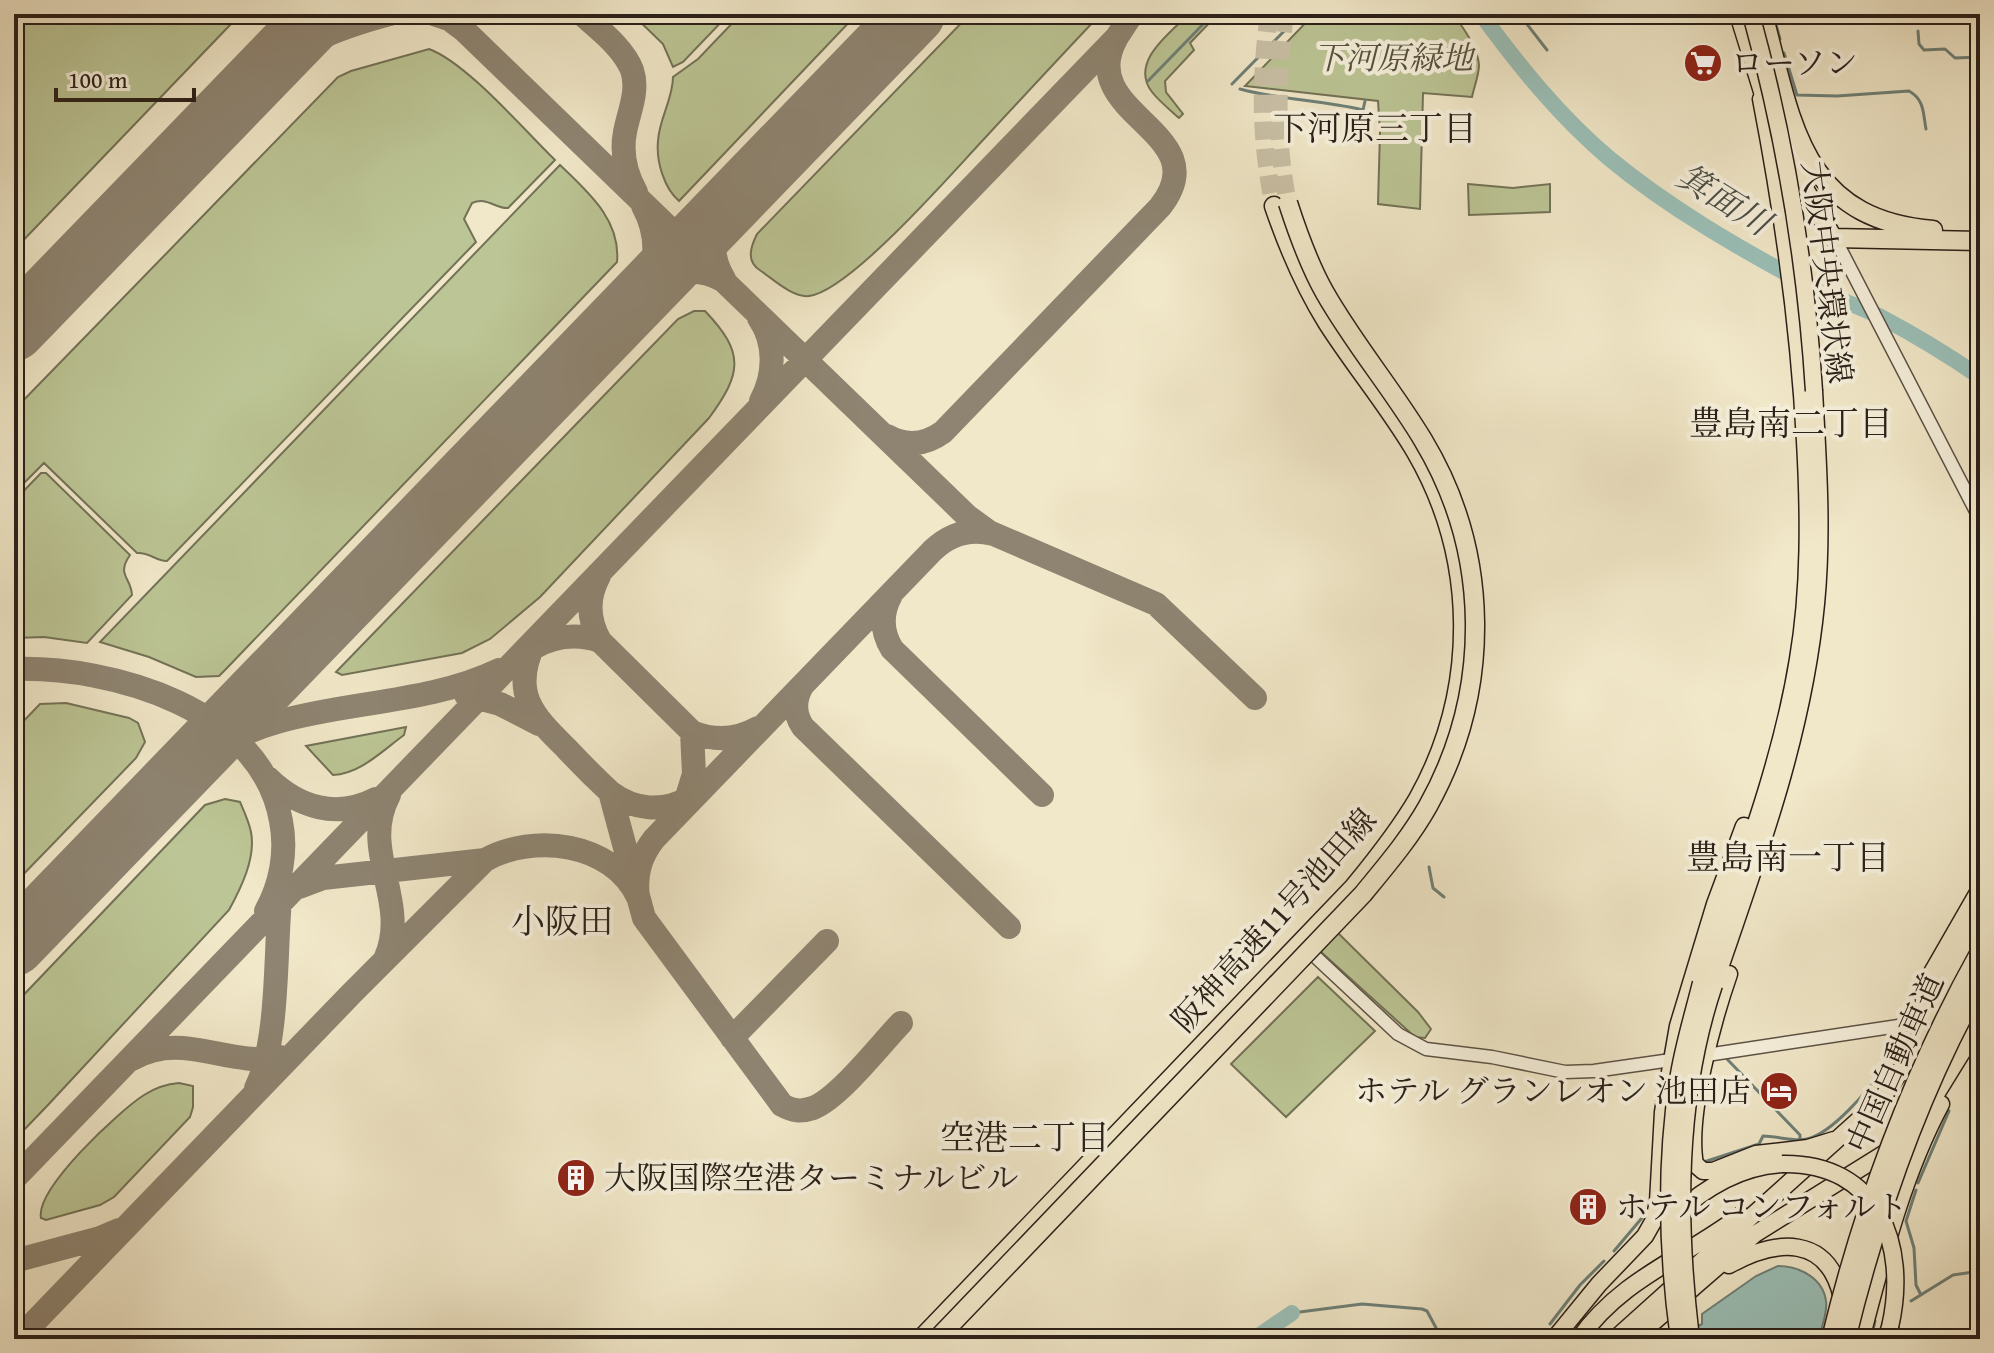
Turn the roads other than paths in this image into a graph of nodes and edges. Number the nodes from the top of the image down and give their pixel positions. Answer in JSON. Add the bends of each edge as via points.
{"nodes":[{"id":1,"x":1739,"y":14,"type":"edge"},
{"id":2,"x":1751,"y":14,"type":"edge"},
{"id":3,"x":1763,"y":14,"type":"edge"},
{"id":4,"x":1773,"y":51,"type":"junction"},
{"id":5,"x":1755,"y":69,"type":"junction"},
{"id":6,"x":1980,"y":231,"type":"edge"},
{"id":7,"x":1833,"y":238,"type":"junction"},
{"id":8,"x":1980,"y":241,"type":"edge"},
{"id":9,"x":1808,"y":392,"type":"junction"},
{"id":10,"x":1980,"y":519,"type":"edge"},
{"id":11,"x":1783,"y":750,"type":"junction"},
{"id":12,"x":1980,"y":889,"type":"edge"},
{"id":13,"x":1980,"y":916,"type":"edge"},
{"id":14,"x":1980,"y":952,"type":"edge"},
{"id":15,"x":1708,"y":984,"type":"junction"},
{"id":16,"x":1980,"y":984,"type":"edge"},
{"id":17,"x":1980,"y":1013,"type":"edge"},
{"id":18,"x":1925,"y":1022,"type":"junction"},
{"id":19,"x":1980,"y":1025,"type":"edge"},
{"id":20,"x":1707,"y":1054,"type":"junction"},
{"id":21,"x":1671,"y":1060,"type":"junction"},
{"id":22,"x":1839,"y":1138,"type":"junction"},
{"id":23,"x":1682,"y":1185,"type":"junction"},
{"id":24,"x":1789,"y":1185,"type":"junction"},
{"id":25,"x":1888,"y":1333,"type":"edge"},
{"id":26,"x":921,"y":1339,"type":"edge"},
{"id":27,"x":930,"y":1339,"type":"edge"},
{"id":28,"x":937,"y":1339,"type":"edge"},
{"id":29,"x":1554,"y":1339,"type":"edge"},
{"id":30,"x":1561,"y":1339,"type":"edge"},
{"id":31,"x":1579,"y":1339,"type":"edge"},
{"id":32,"x":1615,"y":1339,"type":"edge"},
{"id":33,"x":1634,"y":1339,"type":"edge"},
{"id":34,"x":1645,"y":1339,"type":"edge"},
{"id":35,"x":1679,"y":1339,"type":"edge"},
{"id":36,"x":1691,"y":1339,"type":"edge"},
{"id":37,"x":1702,"y":1339,"type":"edge"},
{"id":38,"x":1831,"y":1339,"type":"edge"},
{"id":39,"x":1839,"y":1339,"type":"edge"},
{"id":40,"x":1846,"y":1339,"type":"edge"},
{"id":41,"x":1861,"y":1339,"type":"edge"}],
"edges":[{"from":1,"to":5,"type":"highway"},
{"from":2,"to":9,"type":"main road","name":"大阪中央環状線","bridge":true,"via":[[1796,211],[1811,334]]},
{"from":3,"to":4,"type":"highway"},
{"from":4,"to":6,"type":"highway","via":[[1802,149],[1821,179],[1855,209],[1912,228]]},
{"from":4,"to":7,"type":"street","via":[[1792,151],[1828,215]]},
{"from":5,"to":7,"type":"highway","via":[[1787,160]]},
{"from":5,"to":9,"type":"main road","name":"大阪中央環状線"},
{"from":7,"to":8,"type":"highway"},
{"from":7,"to":10,"type":"street"},
{"from":9,"to":11,"type":"main road","name":"大阪中央環状線","via":[[1819,481],[1816,602],[1802,698]]},
{"from":11,"to":15,"type":"main road","name":"大阪中央環状線"},
{"from":11,"to":20,"type":"main road","via":[[1786,797],[1779,828]]},
{"from":11,"to":21,"type":"main road","via":[[1715,904]]},
{"from":12,"to":18,"type":"main road","via":[[1926,983]]},
{"from":13,"to":18,"type":"highway"},
{"from":14,"to":38,"type":"highway","name":"中国自動車道","bridge":true,"via":[[1900,1118],[1862,1224]]},
{"from":15,"to":23,"type":"main road","name":"大阪中央環状線","bridge":true,"via":[[1689,1087]]},
{"from":15,"to":35,"type":"main road","name":"大阪中央環状線","bridge":true,"via":[[1679,1077],[1670,1157],[1669,1220]]},
{"from":16,"to":40,"type":"highway","name":"中国自動車道","bridge":true,"via":[[1914,1124],[1875,1233]]},
{"from":17,"to":18,"type":"street"},
{"from":18,"to":20,"type":"street"},
{"from":18,"to":22,"type":"main road","via":[[1882,1099]]},
{"from":19,"to":33,"type":"main road","via":[[1903,1141],[1755,1234]]},
{"from":19,"to":41,"type":"main road","via":[[1915,1160]]},
{"from":20,"to":21,"type":"street"},
{"from":20,"to":22,"type":"main road","via":[[1695,1131],[1694,1161],[1699,1169],[1713,1171],[1756,1154]]},
{"from":21,"to":27,"type":"street","via":[[1565,1072],[1426,1049],[1398,1034],[1305,947]]},
{"from":21,"to":29,"type":"main road","via":[[1654,1220]]},
{"from":22,"to":24,"type":"main road"},
{"from":23,"to":36,"type":"main road","name":"大阪中央環状線","bridge":true},
{"from":23,"to":37,"type":"main road","bridge":true},
{"from":24,"to":31,"type":"main road","via":[[1630,1286],[1607,1304]]},
{"from":24,"to":32,"type":"main road"},
{"from":25,"to":30,"type":"main road","bridge":true,"via":[[1896,1264],[1880,1213],[1838,1175],[1782,1164],[1739,1173],[1678,1213],[1614,1276]]},
{"from":26,"to":28,"type":"highway","name":"阪神高速11号池田線","bridge":true,"via":[[1354,887],[1417,801],[1449,727],[1461,673],[1464,625],[1461,578],[1446,519],[1416,452],[1313,298],[1298,268],[1281,205],[1324,292],[1424,442],[1458,517],[1473,576],[1476,625],[1473,674],[1460,731],[1427,807],[1363,894]]},
{"from":34,"to":39,"type":"main road","via":[[1728,1265],[1784,1245],[1815,1254],[1836,1278],[1843,1305]]}]}
